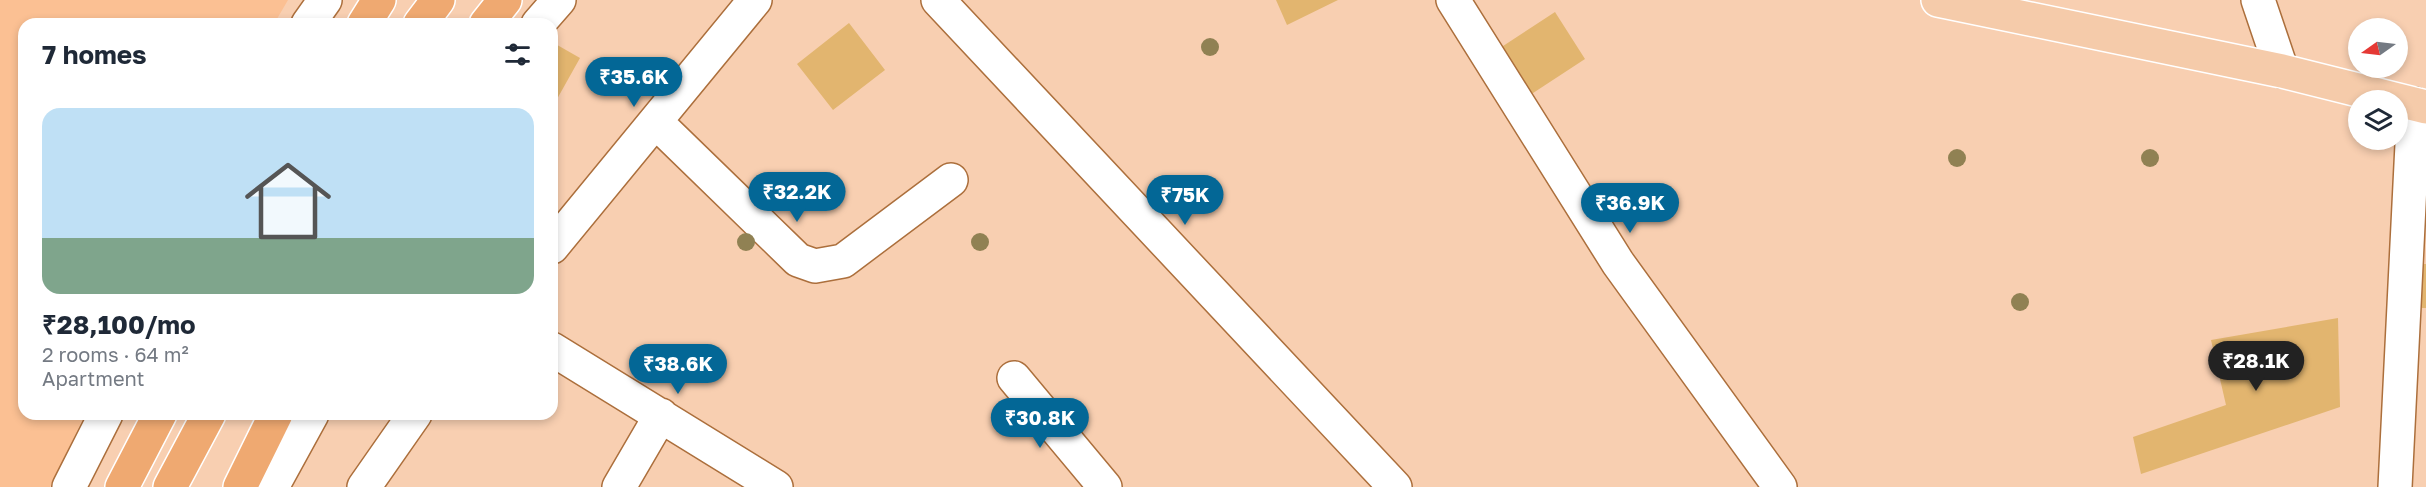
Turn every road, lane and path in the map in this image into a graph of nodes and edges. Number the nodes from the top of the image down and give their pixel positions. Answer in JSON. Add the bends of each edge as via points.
{"nodes":[{"id":1,"x":325,"y":0,"type":"edge"},
{"id":2,"x":379,"y":0,"type":"edge"},
{"id":3,"x":438,"y":0,"type":"edge"},
{"id":4,"x":505,"y":0,"type":"edge"},
{"id":5,"x":559,"y":0,"type":"edge"},
{"id":6,"x":754,"y":0,"type":"edge"},
{"id":7,"x":938,"y":0,"type":"edge"},
{"id":8,"x":1453,"y":0,"type":"edge"},
{"id":9,"x":1938,"y":0,"type":"edge"},
{"id":10,"x":2258,"y":0,"type":"edge"},
{"id":11,"x":312,"y":18,"type":"edge"},
{"id":12,"x":368,"y":18,"type":"edge"},
{"id":13,"x":424,"y":18,"type":"edge"},
{"id":14,"x":491,"y":18,"type":"edge"},
{"id":15,"x":543,"y":18,"type":"edge"},
{"id":16,"x":2282,"y":71,"type":"junction"},
{"id":17,"x":2420,"y":105,"type":"edge"},
{"id":18,"x":656,"y":122,"type":"junction"},
{"id":19,"x":951,"y":180,"type":"dead end"},
{"id":20,"x":558,"y":240,"type":"edge"},
{"id":21,"x":558,"y":353,"type":"edge"},
{"id":22,"x":1014,"y":378,"type":"dead end"},
{"id":23,"x":661,"y":415,"type":"junction"},
{"id":24,"x":103,"y":420,"type":"edge"},
{"id":25,"x":157,"y":420,"type":"edge"},
{"id":26,"x":207,"y":420,"type":"edge"},
{"id":27,"x":273,"y":420,"type":"edge"},
{"id":28,"x":309,"y":420,"type":"edge"},
{"id":29,"x":411,"y":420,"type":"edge"},
{"id":30,"x":69,"y":487,"type":"edge"},
{"id":31,"x":122,"y":487,"type":"edge"},
{"id":32,"x":170,"y":487,"type":"edge"},
{"id":33,"x":240,"y":487,"type":"edge"},
{"id":34,"x":272,"y":487,"type":"edge"},
{"id":35,"x":364,"y":487,"type":"edge"},
{"id":36,"x":620,"y":487,"type":"edge"},
{"id":37,"x":776,"y":487,"type":"edge"},
{"id":38,"x":1105,"y":487,"type":"edge"},
{"id":39,"x":1395,"y":487,"type":"edge"},
{"id":40,"x":1780,"y":487,"type":"edge"},
{"id":41,"x":2395,"y":487,"type":"edge"}],
"edges":[{"from":1,"to":11,"type":"street"},
{"from":2,"to":12,"type":"highway"},
{"from":3,"to":13,"type":"highway"},
{"from":4,"to":14,"type":"highway"},
{"from":5,"to":15,"type":"street"},
{"from":6,"to":18,"type":"street"},
{"from":7,"to":39,"type":"street"},
{"from":8,"to":40,"type":"street","via":[[1618,263]]},
{"from":9,"to":16,"type":"main road"},
{"from":10,"to":16,"type":"street"},
{"from":16,"to":17,"type":"main road"},
{"from":17,"to":41,"type":"street"},
{"from":18,"to":19,"type":"street","via":[[798,260],[815,266],[843,261]]},
{"from":18,"to":20,"type":"street"},
{"from":21,"to":23,"type":"street"},
{"from":22,"to":38,"type":"street"},
{"from":23,"to":36,"type":"street"},
{"from":23,"to":37,"type":"street"},
{"from":24,"to":30,"type":"street"},
{"from":25,"to":31,"type":"highway"},
{"from":26,"to":32,"type":"highway"},
{"from":27,"to":33,"type":"highway"},
{"from":28,"to":34,"type":"street"},
{"from":29,"to":35,"type":"street"}]}
